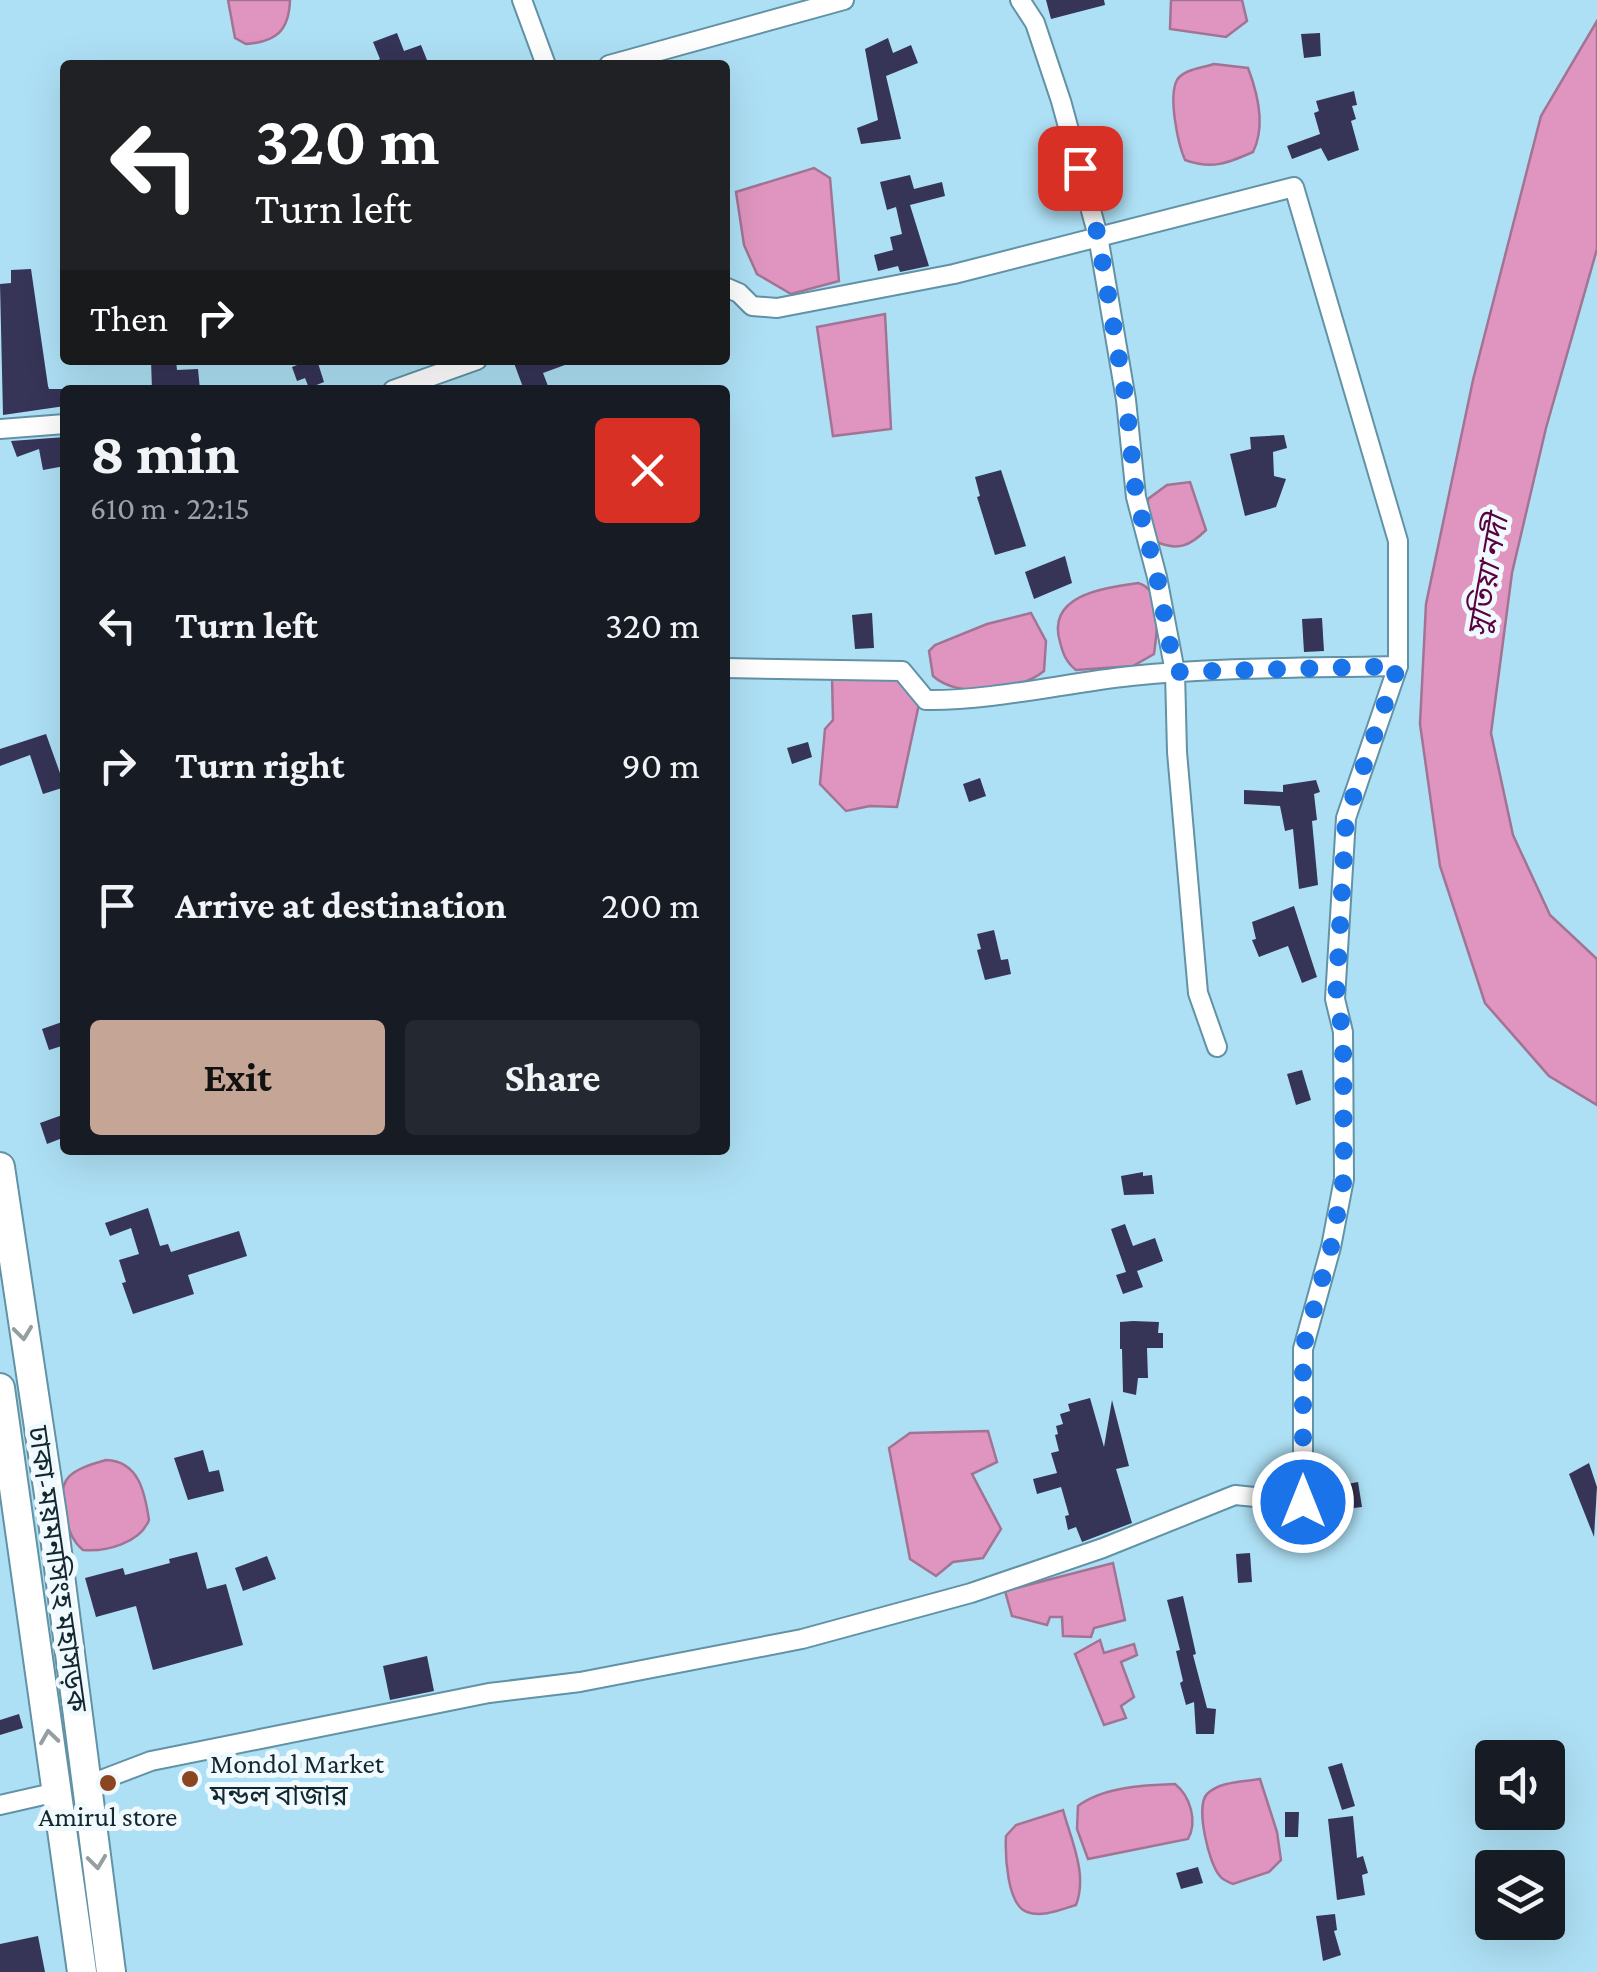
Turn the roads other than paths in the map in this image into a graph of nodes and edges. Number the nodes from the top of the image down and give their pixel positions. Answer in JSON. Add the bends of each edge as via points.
{"nodes":[{"id":1,"x":522,"y":0,"type":"edge"},
{"id":2,"x":844,"y":0,"type":"edge"},
{"id":3,"x":1020,"y":0,"type":"edge"},
{"id":4,"x":544,"y":60,"type":"edge"},
{"id":5,"x":627,"y":60,"type":"edge"},
{"id":6,"x":1098,"y":236,"type":"junction"},
{"id":7,"x":730,"y":289,"type":"edge"},
{"id":8,"x":462,"y":365,"type":"edge"},
{"id":9,"x":407,"y":385,"type":"edge"},
{"id":10,"x":60,"y":424,"type":"edge"},
{"id":11,"x":0,"y":429,"type":"edge"},
{"id":12,"x":1398,"y":666,"type":"junction"},
{"id":13,"x":730,"y":668,"type":"edge"},
{"id":14,"x":1175,"y":672,"type":"junction"},
{"id":15,"x":1217,"y":1047,"type":"dead end"},
{"id":16,"x":0,"y":1167,"type":"edge"},
{"id":17,"x":0,"y":1388,"type":"edge"},
{"id":18,"x":88,"y":1785,"type":"junction"},
{"id":19,"x":58,"y":1792,"type":"junction"},
{"id":20,"x":0,"y":1806,"type":"edge"},
{"id":21,"x":82,"y":1972,"type":"edge"},
{"id":22,"x":111,"y":1972,"type":"edge"}],
"edges":[{"from":1,"to":4,"type":"street"},
{"from":2,"to":5,"type":"street"},
{"from":3,"to":6,"type":"street","via":[[1035,22],[1056,85]]},
{"from":6,"to":7,"type":"street","via":[[954,274],[776,308],[752,306]]},
{"from":6,"to":12,"type":"street","via":[[1294,187],[1398,540]]},
{"from":6,"to":14,"type":"street","via":[[1136,496]]},
{"from":8,"to":9,"type":"street"},
{"from":10,"to":11,"type":"street"},
{"from":12,"to":14,"type":"street"},
{"from":12,"to":18,"type":"street","via":[[1346,818],[1336,999],[1343,1032],[1344,1178],[1303,1348],[1303,1502],[1235,1496],[971,1593],[802,1639],[151,1761]]},
{"from":13,"to":14,"type":"street","via":[[902,671],[926,700],[956,701]]},
{"from":14,"to":15,"type":"street","via":[[1198,992]]},
{"from":16,"to":18,"type":"highway","name":"ঢাকা-ময়মনসিংহ মহাসড়ক","one_way":true},
{"from":19,"to":17,"type":"highway","name":"ঢাকা-ময়মনসিংহ মহাসড়ক","one_way":true},
{"from":18,"to":22,"type":"highway","name":"ঢাকা-ময়মনসিংহ মহাসড়ক","one_way":true},
{"from":19,"to":20,"type":"street"},
{"from":19,"to":21,"type":"highway","name":"ঢাকা-ময়মনসিংহ মহাসড়ক"}]}
